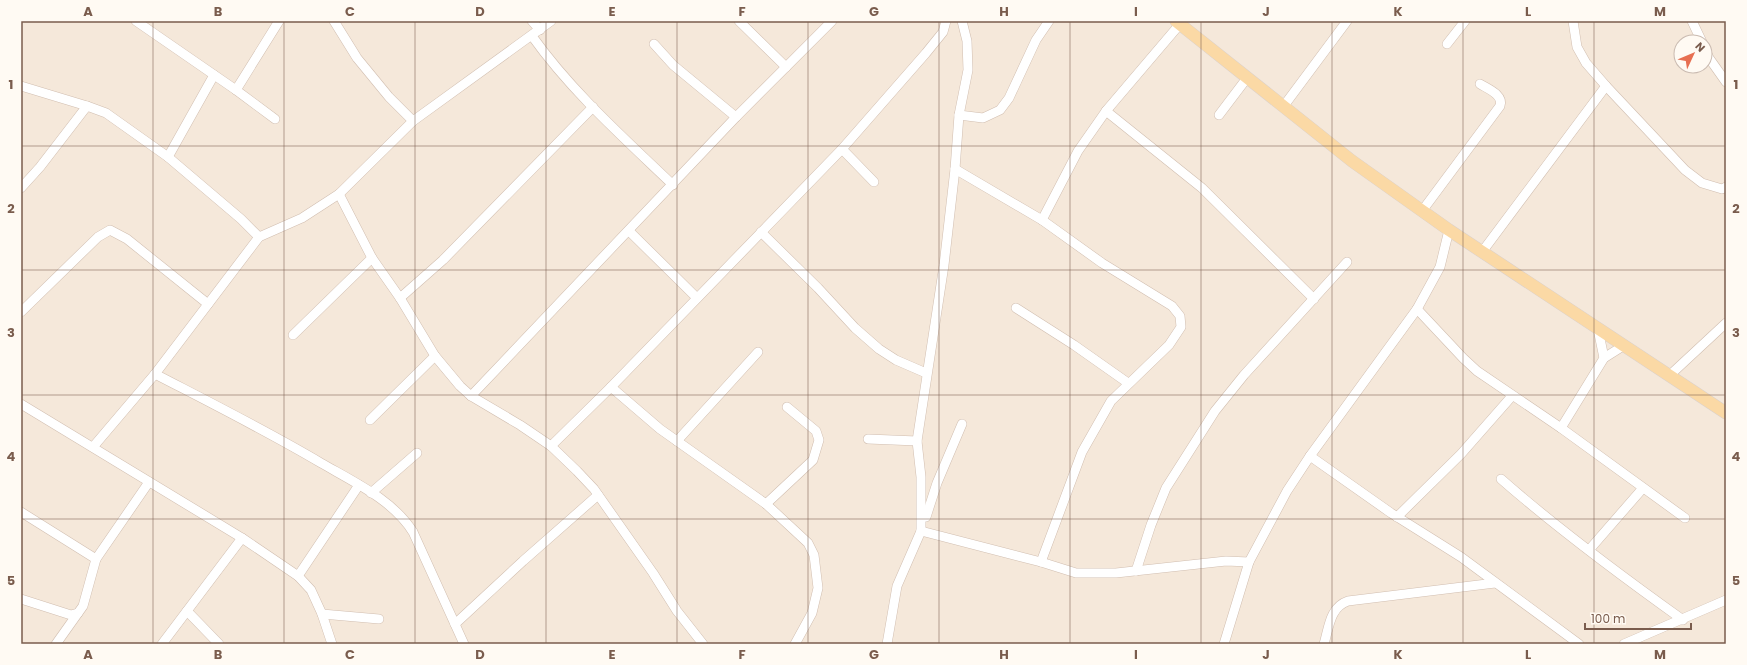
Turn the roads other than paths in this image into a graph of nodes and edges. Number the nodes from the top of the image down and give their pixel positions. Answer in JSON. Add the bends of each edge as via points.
{"nodes":[{"id":1,"x":279,"y":21,"type":"edge"},
{"id":2,"x":334,"y":21,"type":"edge"},
{"id":3,"x":532,"y":21,"type":"edge"},
{"id":4,"x":551,"y":21,"type":"edge"},
{"id":5,"x":739,"y":21,"type":"edge"},
{"id":6,"x":832,"y":21,"type":"edge"},
{"id":7,"x":946,"y":21,"type":"edge"},
{"id":8,"x":962,"y":21,"type":"edge"},
{"id":9,"x":1049,"y":21,"type":"edge"},
{"id":10,"x":1347,"y":21,"type":"edge"},
{"id":11,"x":1465,"y":21,"type":"edge"},
{"id":12,"x":1573,"y":21,"type":"edge"},
{"id":13,"x":1692,"y":21,"type":"edge"},
{"id":14,"x":138,"y":22,"type":"edge"},
{"id":15,"x":1178,"y":23,"type":"edge"},
{"id":16,"x":540,"y":30,"type":"junction"},
{"id":17,"x":1698,"y":34,"type":"edge"},
{"id":18,"x":532,"y":36,"type":"junction"},
{"id":19,"x":654,"y":44,"type":"dead end"},
{"id":20,"x":1448,"y":44,"type":"dead end"},
{"id":21,"x":1713,"y":64,"type":"edge"},
{"id":22,"x":786,"y":67,"type":"junction"},
{"id":23,"x":214,"y":75,"type":"junction"},
{"id":24,"x":1247,"y":78,"type":"junction"},
{"id":25,"x":1726,"y":82,"type":"edge"},
{"id":26,"x":1480,"y":84,"type":"dead end"},
{"id":27,"x":21,"y":86,"type":"edge"},
{"id":28,"x":1606,"y":86,"type":"junction"},
{"id":29,"x":236,"y":90,"type":"junction"},
{"id":30,"x":87,"y":106,"type":"junction"},
{"id":31,"x":593,"y":107,"type":"junction"},
{"id":32,"x":1283,"y":108,"type":"junction"},
{"id":33,"x":1106,"y":111,"type":"junction"},
{"id":34,"x":959,"y":115,"type":"junction"},
{"id":35,"x":1219,"y":115,"type":"dead end"},
{"id":36,"x":736,"y":118,"type":"junction"},
{"id":37,"x":275,"y":120,"type":"dead end"},
{"id":38,"x":413,"y":121,"type":"junction"},
{"id":39,"x":842,"y":149,"type":"junction"},
{"id":40,"x":168,"y":157,"type":"junction"},
{"id":41,"x":955,"y":169,"type":"junction"},
{"id":42,"x":874,"y":182,"type":"dead end"},
{"id":43,"x":673,"y":185,"type":"junction"},
{"id":44,"x":1726,"y":187,"type":"edge"},
{"id":45,"x":21,"y":188,"type":"edge"},
{"id":46,"x":339,"y":194,"type":"junction"},
{"id":47,"x":1422,"y":211,"type":"junction"},
{"id":48,"x":1042,"y":220,"type":"junction"},
{"id":49,"x":1449,"y":230,"type":"junction"},
{"id":50,"x":629,"y":231,"type":"junction"},
{"id":51,"x":761,"y":232,"type":"junction"},
{"id":52,"x":258,"y":237,"type":"junction"},
{"id":53,"x":1482,"y":252,"type":"junction"},
{"id":54,"x":372,"y":258,"type":"junction"},
{"id":55,"x":1347,"y":262,"type":"dead end"},
{"id":56,"x":400,"y":298,"type":"junction"},
{"id":57,"x":697,"y":298,"type":"junction"},
{"id":58,"x":1314,"y":299,"type":"junction"},
{"id":59,"x":208,"y":304,"type":"junction"},
{"id":60,"x":1016,"y":308,"type":"dead end"},
{"id":61,"x":1417,"y":309,"type":"junction"},
{"id":62,"x":21,"y":312,"type":"edge"},
{"id":63,"x":1726,"y":323,"type":"edge"},
{"id":64,"x":1598,"y":329,"type":"junction"},
{"id":65,"x":293,"y":335,"type":"dead end"},
{"id":66,"x":1623,"y":346,"type":"junction"},
{"id":67,"x":758,"y":352,"type":"dead end"},
{"id":68,"x":435,"y":356,"type":"junction"},
{"id":69,"x":1604,"y":358,"type":"junction"},
{"id":70,"x":926,"y":373,"type":"junction"},
{"id":71,"x":155,"y":374,"type":"junction"},
{"id":72,"x":1670,"y":375,"type":"junction"},
{"id":73,"x":1128,"y":383,"type":"junction"},
{"id":74,"x":611,"y":387,"type":"junction"},
{"id":75,"x":471,"y":396,"type":"junction"},
{"id":76,"x":1512,"y":396,"type":"junction"},
{"id":77,"x":21,"y":404,"type":"edge"},
{"id":78,"x":787,"y":407,"type":"dead end"},
{"id":79,"x":1726,"y":413,"type":"edge"},
{"id":80,"x":370,"y":420,"type":"dead end"},
{"id":81,"x":962,"y":424,"type":"dead end"},
{"id":82,"x":1561,"y":428,"type":"junction"},
{"id":83,"x":868,"y":439,"type":"dead end"},
{"id":84,"x":917,"y":441,"type":"junction"},
{"id":85,"x":677,"y":442,"type":"junction"},
{"id":86,"x":551,"y":446,"type":"junction"},
{"id":87,"x":93,"y":447,"type":"junction"},
{"id":88,"x":417,"y":453,"type":"dead end"},
{"id":89,"x":1310,"y":456,"type":"junction"},
{"id":90,"x":921,"y":477,"type":"junction"},
{"id":91,"x":1501,"y":479,"type":"dead end"},
{"id":92,"x":149,"y":482,"type":"junction"},
{"id":93,"x":937,"y":484,"type":"junction"},
{"id":94,"x":359,"y":485,"type":"junction"},
{"id":95,"x":1643,"y":488,"type":"junction"},
{"id":96,"x":371,"y":493,"type":"junction"},
{"id":97,"x":598,"y":495,"type":"junction"},
{"id":98,"x":766,"y":504,"type":"junction"},
{"id":99,"x":21,"y":512,"type":"edge"},
{"id":100,"x":926,"y":517,"type":"dead end"},
{"id":101,"x":1397,"y":517,"type":"junction"},
{"id":102,"x":1685,"y":518,"type":"dead end"},
{"id":103,"x":921,"y":531,"type":"junction"},
{"id":104,"x":242,"y":538,"type":"junction"},
{"id":105,"x":1589,"y":550,"type":"junction"},
{"id":106,"x":96,"y":559,"type":"junction"},
{"id":107,"x":1041,"y":562,"type":"junction"},
{"id":108,"x":1249,"y":562,"type":"junction"},
{"id":109,"x":1136,"y":571,"type":"junction"},
{"id":110,"x":298,"y":576,"type":"junction"},
{"id":111,"x":1495,"y":583,"type":"junction"},
{"id":112,"x":21,"y":599,"type":"edge"},
{"id":113,"x":1726,"y":600,"type":"edge"},
{"id":114,"x":187,"y":611,"type":"junction"},
{"id":115,"x":78,"y":613,"type":"junction"},
{"id":116,"x":322,"y":614,"type":"junction"},
{"id":117,"x":378,"y":619,"type":"dead end"},
{"id":118,"x":1683,"y":620,"type":"junction"},
{"id":119,"x":455,"y":624,"type":"junction"},
{"id":120,"x":56,"y":644,"type":"edge"},
{"id":121,"x":162,"y":644,"type":"edge"},
{"id":122,"x":219,"y":644,"type":"edge"},
{"id":123,"x":332,"y":644,"type":"edge"},
{"id":124,"x":464,"y":644,"type":"edge"},
{"id":125,"x":704,"y":644,"type":"edge"},
{"id":126,"x":795,"y":644,"type":"edge"},
{"id":127,"x":887,"y":644,"type":"edge"},
{"id":128,"x":1224,"y":644,"type":"edge"},
{"id":129,"x":1324,"y":644,"type":"edge"},
{"id":130,"x":1578,"y":644,"type":"edge"},
{"id":131,"x":1624,"y":644,"type":"edge"}],
"edges":[{"from":1,"to":29,"type":"street"},
{"from":2,"to":38,"type":"street","via":[[357,58]]},
{"from":3,"to":16,"type":"street"},
{"from":4,"to":16,"type":"street"},
{"from":5,"to":22,"type":"street"},
{"from":6,"to":22,"type":"street"},
{"from":7,"to":39,"type":"street","via":[[943,32],[926,53]]},
{"from":8,"to":34,"type":"street","via":[[967,41],[968,70]]},
{"from":9,"to":34,"type":"street","via":[[1036,40],[1009,98],[1000,110],[983,118]]},
{"from":10,"to":32,"type":"street"},
{"from":11,"to":20,"type":"street"},
{"from":12,"to":28,"type":"street","via":[[1577,47],[1586,63]]},
{"from":13,"to":17,"type":"street"},
{"from":14,"to":23,"type":"street"},
{"from":15,"to":24,"type":"main road"},
{"from":15,"to":33,"type":"street"},
{"from":16,"to":18,"type":"street"},
{"from":18,"to":31,"type":"street","via":[[557,69]]},
{"from":18,"to":38,"type":"street"},
{"from":19,"to":36,"type":"street","via":[[673,65]]},
{"from":21,"to":25,"type":"street"},
{"from":22,"to":36,"type":"street"},
{"from":23,"to":29,"type":"street"},
{"from":23,"to":40,"type":"street"},
{"from":24,"to":32,"type":"main road"},
{"from":24,"to":35,"type":"street"},
{"from":26,"to":47,"type":"street","via":[[1500,98],[1502,103]]},
{"from":27,"to":30,"type":"street"},
{"from":28,"to":44,"type":"street","via":[[1685,170],[1702,183],[1722,189]]},
{"from":28,"to":53,"type":"street"},
{"from":29,"to":37,"type":"street"},
{"from":30,"to":40,"type":"street","via":[[106,114]]},
{"from":30,"to":45,"type":"street"},
{"from":31,"to":43,"type":"street"},
{"from":31,"to":56,"type":"street","via":[[443,260]]},
{"from":32,"to":47,"type":"main road"},
{"from":33,"to":48,"type":"street","via":[[1078,151]]},
{"from":33,"to":58,"type":"street","via":[[1202,188]]},
{"from":34,"to":41,"type":"street"},
{"from":36,"to":43,"type":"street"},
{"from":38,"to":46,"type":"street"},
{"from":39,"to":42,"type":"street"},
{"from":39,"to":51,"type":"street"},
{"from":40,"to":52,"type":"street","via":[[241,219]]},
{"from":41,"to":48,"type":"street"},
{"from":41,"to":70,"type":"street","via":[[944,265]]},
{"from":43,"to":50,"type":"street"},
{"from":46,"to":52,"type":"street","via":[[302,218]]},
{"from":46,"to":54,"type":"street"},
{"from":47,"to":49,"type":"main road"},
{"from":48,"to":73,"type":"street","via":[[1102,263],[1172,306],[1180,316],[1182,327],[1169,345]]},
{"from":49,"to":53,"type":"main road"},
{"from":49,"to":61,"type":"street","via":[[1440,267]]},
{"from":50,"to":57,"type":"street"},
{"from":50,"to":75,"type":"street"},
{"from":51,"to":57,"type":"street"},
{"from":51,"to":70,"type":"street","via":[[879,349],[896,360]]},
{"from":52,"to":59,"type":"street"},
{"from":53,"to":64,"type":"main road"},
{"from":54,"to":56,"type":"street"},
{"from":54,"to":65,"type":"street"},
{"from":55,"to":58,"type":"street"},
{"from":56,"to":68,"type":"street"},
{"from":57,"to":74,"type":"street"},
{"from":58,"to":109,"type":"street","via":[[1215,410],[1166,488]]},
{"from":59,"to":62,"type":"street","via":[[127,239],[110,230],[98,237]]},
{"from":59,"to":71,"type":"street"},
{"from":60,"to":73,"type":"street"},
{"from":61,"to":76,"type":"street","via":[[1477,371]]},
{"from":61,"to":89,"type":"street"},
{"from":63,"to":72,"type":"street"},
{"from":64,"to":66,"type":"main road"},
{"from":64,"to":69,"type":"street"},
{"from":66,"to":69,"type":"street"},
{"from":66,"to":72,"type":"main road"},
{"from":67,"to":85,"type":"street"},
{"from":68,"to":75,"type":"street"},
{"from":68,"to":80,"type":"street"},
{"from":69,"to":82,"type":"street"},
{"from":70,"to":84,"type":"street"},
{"from":71,"to":87,"type":"street"},
{"from":71,"to":94,"type":"street","via":[[260,427]]},
{"from":72,"to":79,"type":"main road"},
{"from":73,"to":107,"type":"street","via":[[1111,401],[1082,452]]},
{"from":74,"to":85,"type":"street"},
{"from":74,"to":86,"type":"street"},
{"from":75,"to":86,"type":"street"},
{"from":76,"to":82,"type":"street"},
{"from":76,"to":101,"type":"street","via":[[1461,454]]},
{"from":77,"to":87,"type":"street"},
{"from":78,"to":98,"type":"street","via":[[816,431],[819,440],[813,460]]},
{"from":81,"to":93,"type":"street"},
{"from":82,"to":95,"type":"street"},
{"from":83,"to":84,"type":"street"},
{"from":84,"to":90,"type":"street"},
{"from":85,"to":98,"type":"street"},
{"from":86,"to":97,"type":"street"},
{"from":87,"to":92,"type":"street"},
{"from":88,"to":96,"type":"street"},
{"from":89,"to":101,"type":"street"},
{"from":89,"to":108,"type":"street","via":[[1287,491]]},
{"from":90,"to":93,"type":"street"},
{"from":90,"to":103,"type":"street"},
{"from":91,"to":105,"type":"street"},
{"from":92,"to":104,"type":"street"},
{"from":92,"to":106,"type":"street"},
{"from":93,"to":100,"type":"street"},
{"from":94,"to":96,"type":"street"},
{"from":94,"to":110,"type":"street"},
{"from":95,"to":102,"type":"street"},
{"from":95,"to":105,"type":"street"},
{"from":96,"to":119,"type":"street","via":[[404,518],[413,532]]},
{"from":97,"to":119,"type":"street"},
{"from":97,"to":125,"type":"street","via":[[677,611]]},
{"from":98,"to":126,"type":"street","via":[[808,543],[814,555],[818,588],[812,613]]},
{"from":99,"to":106,"type":"street"},
{"from":101,"to":111,"type":"street","via":[[1461,557]]},
{"from":103,"to":107,"type":"street"},
{"from":103,"to":127,"type":"street","via":[[897,586]]},
{"from":104,"to":110,"type":"street"},
{"from":104,"to":114,"type":"street"},
{"from":105,"to":118,"type":"street"},
{"from":106,"to":115,"type":"street","via":[[83,606]]},
{"from":107,"to":109,"type":"street","via":[[1076,573]]},
{"from":108,"to":109,"type":"street","via":[[1226,561]]},
{"from":108,"to":128,"type":"street"},
{"from":110,"to":116,"type":"street","via":[[311,590]]},
{"from":111,"to":129,"type":"street","via":[[1348,601],[1335,610]]},
{"from":111,"to":130,"type":"street"},
{"from":112,"to":115,"type":"street","via":[[71,615]]},
{"from":113,"to":118,"type":"street"},
{"from":114,"to":121,"type":"street"},
{"from":114,"to":122,"type":"street"},
{"from":115,"to":120,"type":"street"},
{"from":116,"to":117,"type":"street"},
{"from":116,"to":123,"type":"street"},
{"from":118,"to":131,"type":"street"},
{"from":119,"to":124,"type":"street"}]}
